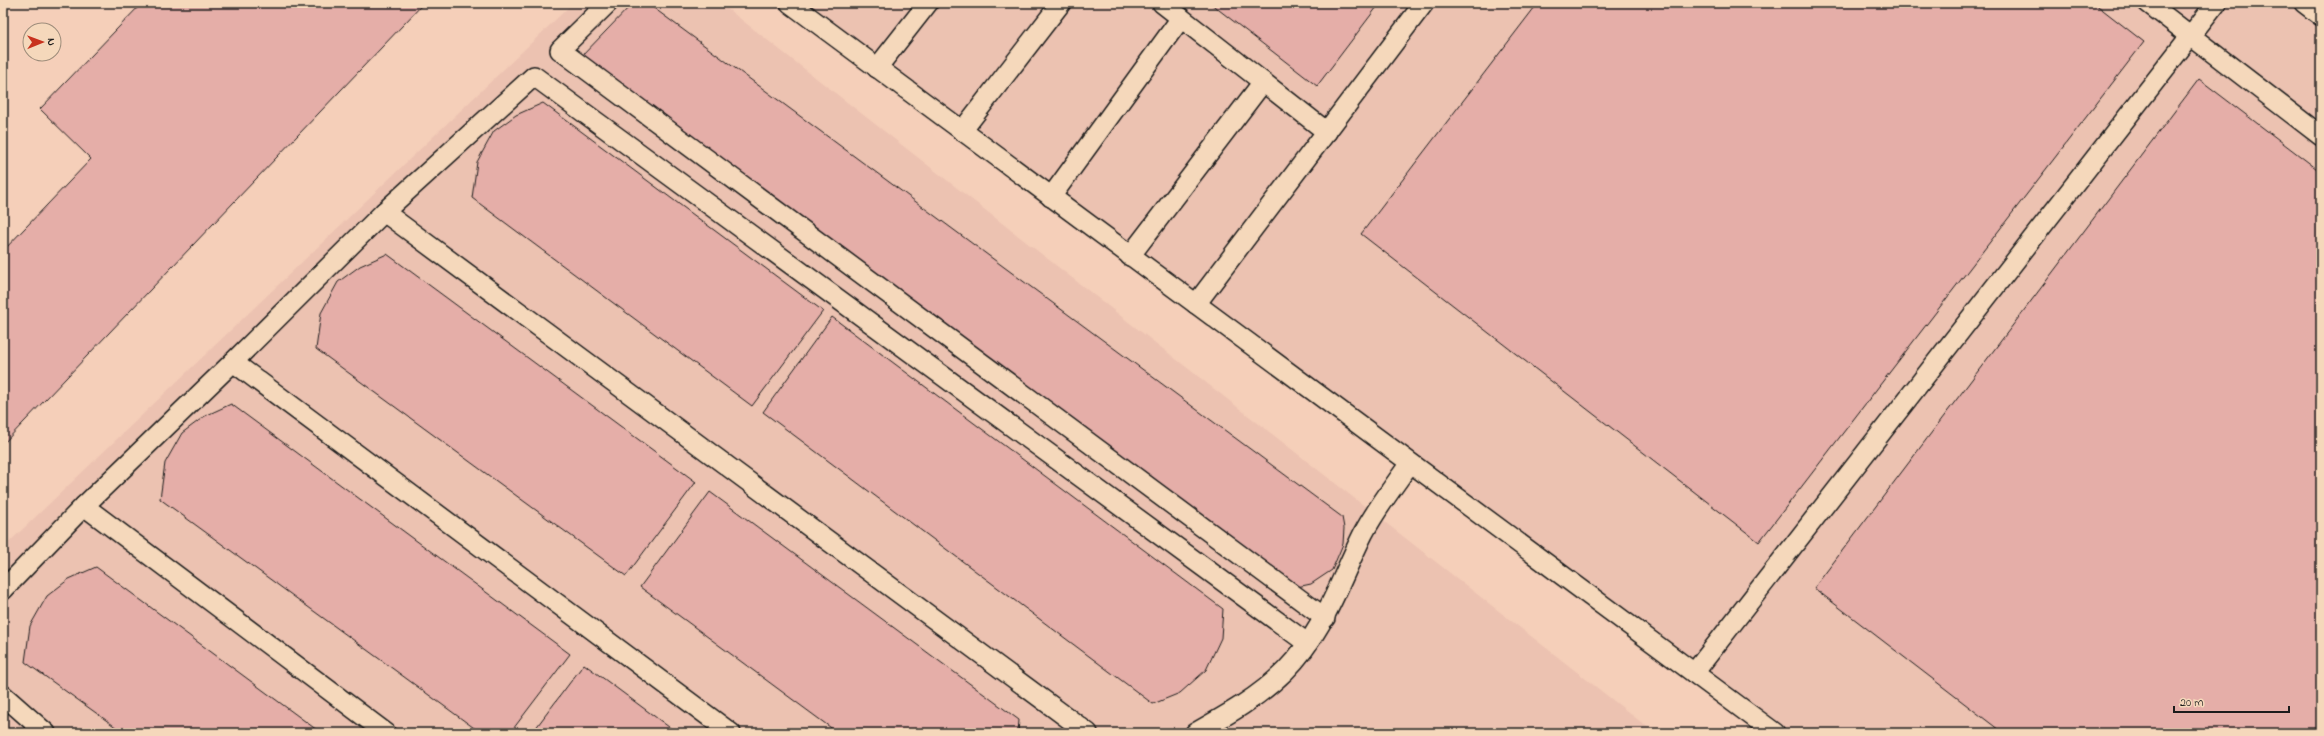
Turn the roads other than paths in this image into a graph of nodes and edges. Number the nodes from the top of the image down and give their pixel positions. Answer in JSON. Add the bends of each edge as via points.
{"nodes":[{"id":1,"x":608,"y":3,"type":"edge"},
{"id":2,"x":928,"y":3,"type":"edge"},
{"id":3,"x":1061,"y":3,"type":"edge"},
{"id":4,"x":1162,"y":3,"type":"edge"},
{"id":5,"x":1424,"y":3,"type":"edge"},
{"id":6,"x":2148,"y":3,"type":"edge"},
{"id":7,"x":2216,"y":3,"type":"edge"},
{"id":8,"x":2304,"y":3,"type":"edge"},
{"id":9,"x":796,"y":5,"type":"edge"},
{"id":10,"x":2321,"y":16,"type":"edge"},
{"id":11,"x":1181,"y":18,"type":"junction"},
{"id":12,"x":2192,"y":36,"type":"junction"},
{"id":13,"x":877,"y":68,"type":"junction"},
{"id":14,"x":1262,"y":82,"type":"junction"},
{"id":15,"x":962,"y":131,"type":"junction"},
{"id":16,"x":1326,"y":132,"type":"junction"},
{"id":17,"x":2321,"y":136,"type":"edge"},
{"id":18,"x":1051,"y":197,"type":"junction"},
{"id":19,"x":384,"y":212,"type":"junction"},
{"id":20,"x":1130,"y":256,"type":"junction"},
{"id":21,"x":1196,"y":304,"type":"junction"},
{"id":22,"x":233,"y":362,"type":"junction"},
{"id":23,"x":1410,"y":463,"type":"junction"},
{"id":24,"x":84,"y":506,"type":"junction"},
{"id":25,"x":3,"y":590,"type":"edge"},
{"id":26,"x":1325,"y":618,"type":"junction"},
{"id":27,"x":1307,"y":643,"type":"junction"},
{"id":28,"x":1694,"y":673,"type":"junction"},
{"id":29,"x":3,"y":695,"type":"edge"},
{"id":30,"x":46,"y":733,"type":"edge"},
{"id":31,"x":386,"y":733,"type":"edge"},
{"id":32,"x":731,"y":733,"type":"edge"},
{"id":33,"x":1088,"y":733,"type":"edge"},
{"id":34,"x":1196,"y":733,"type":"edge"},
{"id":35,"x":1775,"y":733,"type":"edge"}],
"edges":[{"from":1,"to":26,"type":"lane","via":[[560,50]]},
{"from":2,"to":13,"type":"lane"},
{"from":3,"to":15,"type":"lane"},
{"from":4,"to":11,"type":"lane"},
{"from":5,"to":16,"type":"lane"},
{"from":6,"to":12,"type":"lane"},
{"from":7,"to":12,"type":"lane"},
{"from":8,"to":10,"type":"lane"},
{"from":9,"to":13,"type":"lane"},
{"from":11,"to":14,"type":"lane"},
{"from":11,"to":18,"type":"lane"},
{"from":12,"to":17,"type":"lane"},
{"from":12,"to":28,"type":"lane"},
{"from":13,"to":15,"type":"lane"},
{"from":14,"to":16,"type":"lane"},
{"from":14,"to":20,"type":"lane"},
{"from":15,"to":18,"type":"lane"},
{"from":16,"to":21,"type":"lane"},
{"from":18,"to":20,"type":"lane"},
{"from":19,"to":22,"type":"lane"},
{"from":19,"to":27,"type":"lane","via":[[534,76]]},
{"from":19,"to":33,"type":"lane"},
{"from":20,"to":21,"type":"lane"},
{"from":21,"to":23,"type":"lane"},
{"from":22,"to":24,"type":"lane"},
{"from":22,"to":32,"type":"lane"},
{"from":23,"to":26,"type":"lane","via":[[1364,534]]},
{"from":23,"to":28,"type":"lane"},
{"from":24,"to":25,"type":"lane"},
{"from":24,"to":31,"type":"lane"},
{"from":26,"to":27,"type":"lane"},
{"from":27,"to":34,"type":"lane","via":[[1286,670],[1265,690]]},
{"from":28,"to":35,"type":"lane"},
{"from":29,"to":30,"type":"lane"}]}
